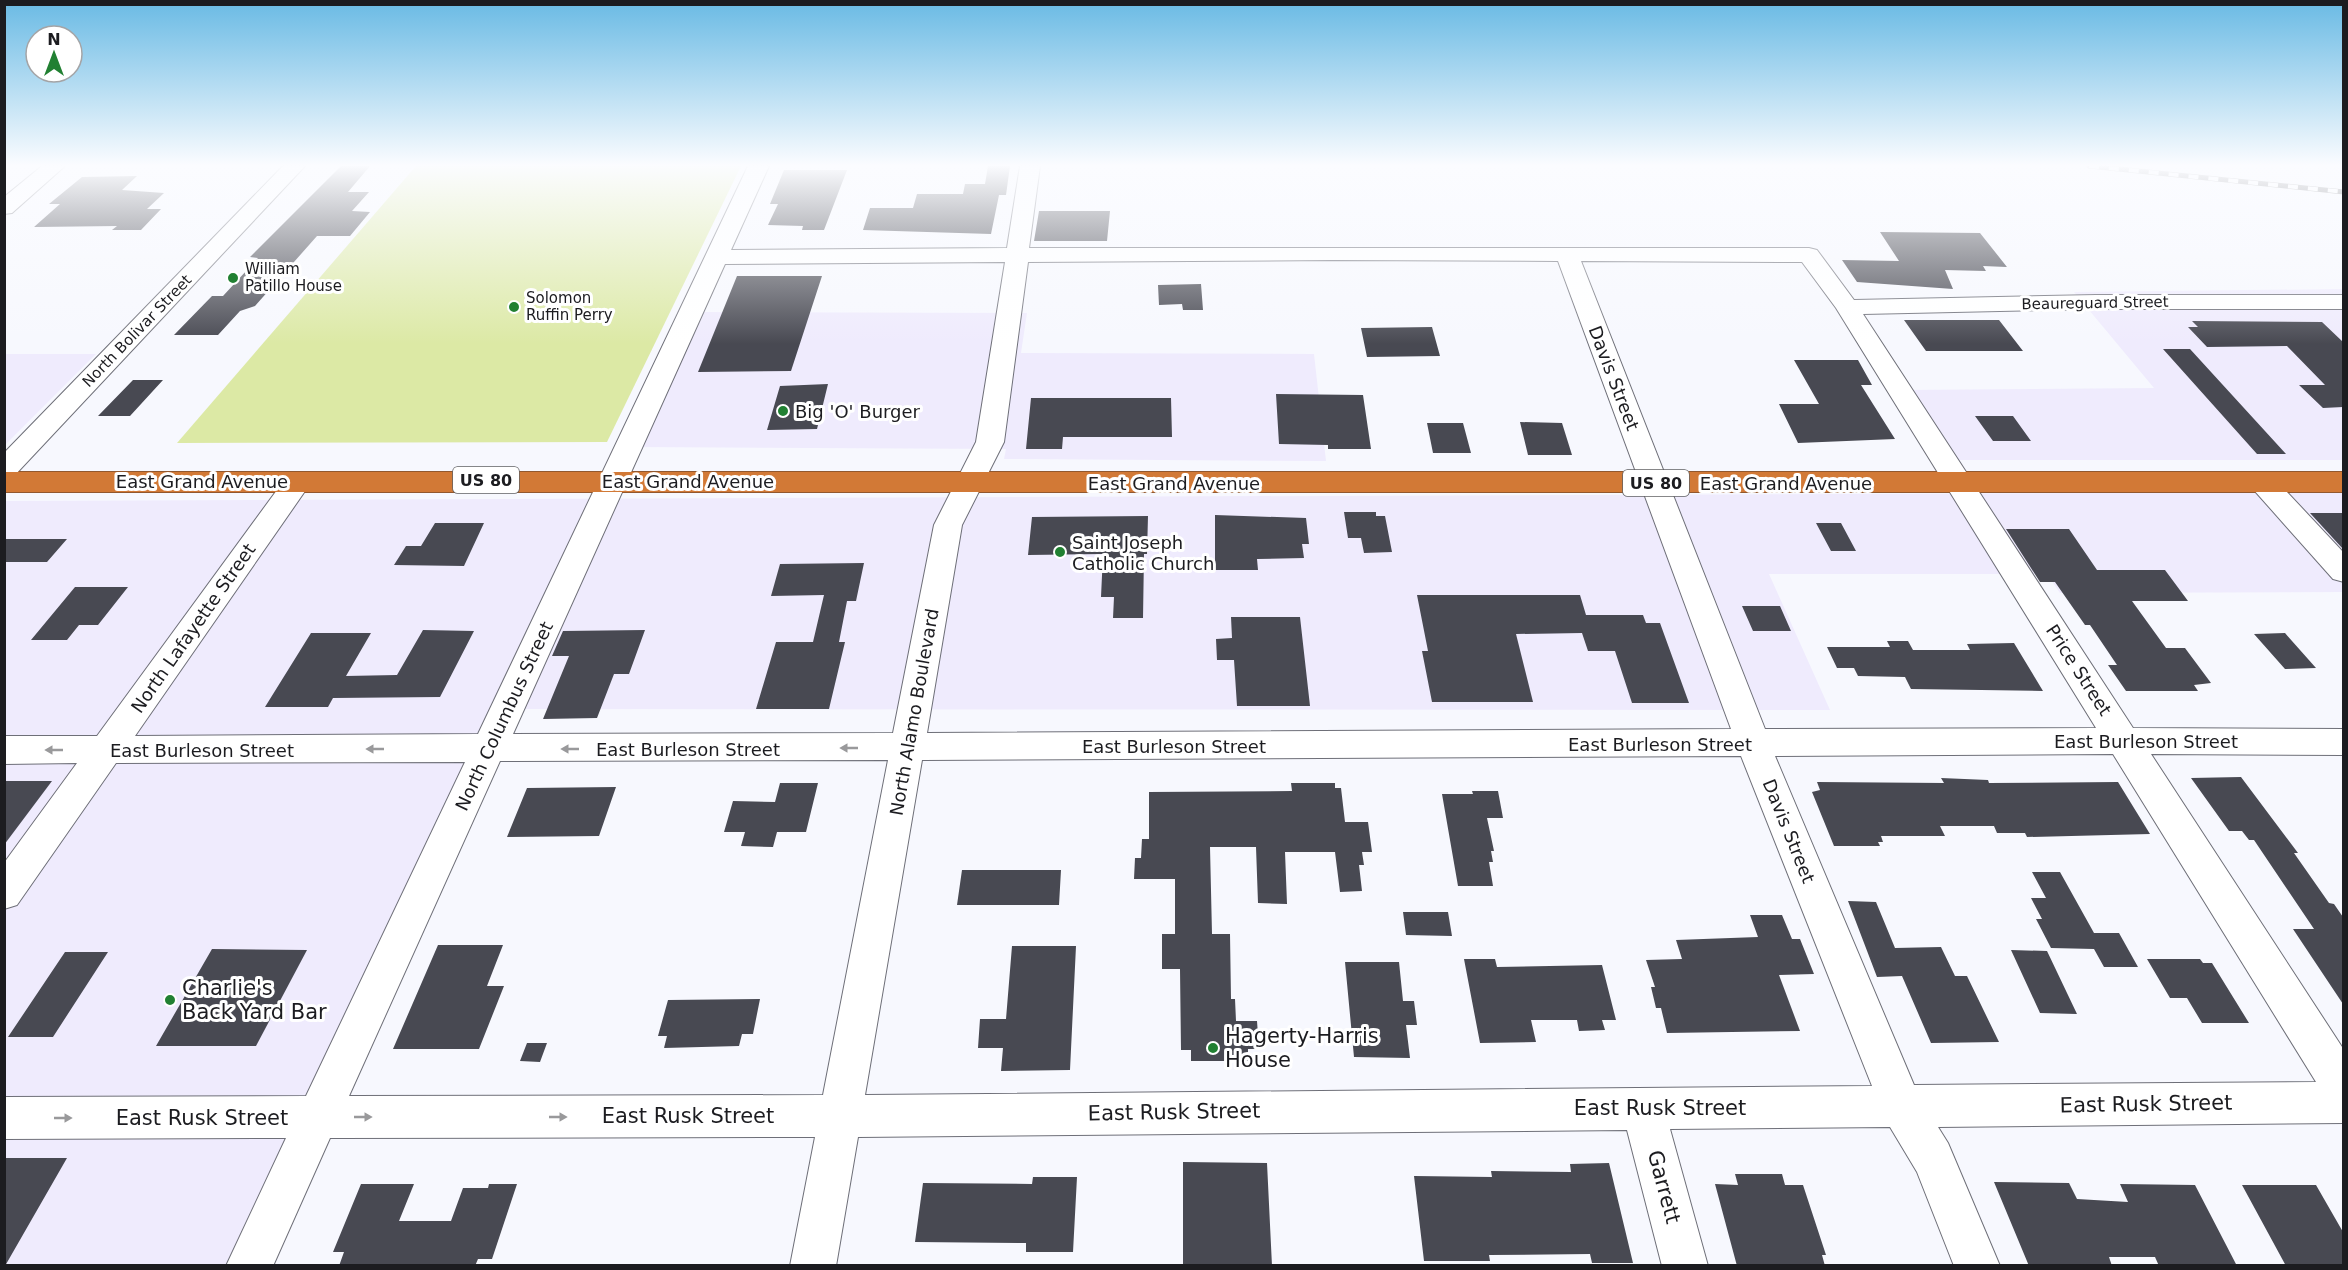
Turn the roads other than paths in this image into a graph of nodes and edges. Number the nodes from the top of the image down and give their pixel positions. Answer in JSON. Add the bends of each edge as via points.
{"nodes":[{"id":1,"x":238,"y":225,"type":"edge"},
{"id":2,"x":732,"y":225,"type":"edge"},
{"id":3,"x":1022,"y":225,"type":"edge"},
{"id":4,"x":1567,"y":254,"type":"junction"},
{"id":5,"x":1018,"y":255,"type":"junction"},
{"id":6,"x":717,"y":257,"type":"junction"},
{"id":7,"x":2343,"y":302,"type":"edge"},
{"id":8,"x":1847,"y":307,"type":"junction"},
{"id":9,"x":4,"y":470,"type":"edge"},
{"id":10,"x":613,"y":480,"type":"junction"},
{"id":11,"x":298,"y":481,"type":"junction"},
{"id":12,"x":4,"y":482,"type":"edge"},
{"id":13,"x":968,"y":483,"type":"junction"},
{"id":14,"x":1654,"y":483,"type":"junction"},
{"id":15,"x":1958,"y":483,"type":"junction"},
{"id":16,"x":2263,"y":483,"type":"junction"},
{"id":17,"x":2343,"y":483,"type":"edge"},
{"id":18,"x":2343,"y":572,"type":"edge"},
{"id":19,"x":2124,"y":741,"type":"junction"},
{"id":20,"x":2343,"y":742,"type":"edge"},
{"id":21,"x":1752,"y":743,"type":"junction"},
{"id":22,"x":908,"y":748,"type":"junction"},
{"id":23,"x":488,"y":749,"type":"junction"},
{"id":24,"x":4,"y":750,"type":"edge"},
{"id":25,"x":106,"y":750,"type":"junction"},
{"id":26,"x":4,"y":893,"type":"edge"},
{"id":27,"x":2343,"y":1088,"type":"edge"},
{"id":28,"x":2343,"y":1102,"type":"edge"},
{"id":29,"x":1902,"y":1107,"type":"junction"},
{"id":30,"x":1643,"y":1108,"type":"junction"},
{"id":31,"x":841,"y":1116,"type":"junction"},
{"id":32,"x":317,"y":1117,"type":"junction"},
{"id":33,"x":4,"y":1118,"type":"edge"},
{"id":34,"x":249,"y":1266,"type":"edge"},
{"id":35,"x":813,"y":1266,"type":"edge"},
{"id":36,"x":1685,"y":1266,"type":"edge"},
{"id":37,"x":1977,"y":1266,"type":"edge"}],
"edges":[{"from":1,"to":9,"type":"street","name":"North Bolivar Street"},
{"from":2,"to":6,"type":"street","name":"North Columbus Street"},
{"from":3,"to":5,"type":"street","name":"North Alamo Boulevard"},
{"from":4,"to":5,"type":"street"},
{"from":4,"to":8,"type":"street","name":"Price Street","via":[[1809,255]]},
{"from":4,"to":14,"type":"street","name":"Davis Street"},
{"from":5,"to":6,"type":"street"},
{"from":5,"to":13,"type":"street","name":"North Alamo Boulevard","via":[[990,442]]},
{"from":6,"to":10,"type":"street","name":"North Columbus Street"},
{"from":7,"to":8,"type":"street","name":"Beaureguard Street"},
{"from":8,"to":15,"type":"street","name":"Price Street"},
{"from":10,"to":11,"type":"highway","name":"East Grand Avenue","number":"US 80"},
{"from":10,"to":13,"type":"highway","name":"East Grand Avenue","number":"US 80"},
{"from":10,"to":23,"type":"street","name":"North Columbus Street"},
{"from":11,"to":12,"type":"highway","name":"East Grand Avenue","number":"US 80"},
{"from":11,"to":25,"type":"street","name":"North Lafayette Street"},
{"from":13,"to":14,"type":"highway","name":"East Grand Avenue","number":"US 80"},
{"from":13,"to":22,"type":"street","name":"North Alamo Boulevard","via":[[948,525]]},
{"from":14,"to":15,"type":"highway","name":"East Grand Avenue","number":"US 80"},
{"from":14,"to":21,"type":"street","name":"Davis Street"},
{"from":15,"to":16,"type":"highway","name":"East Grand Avenue","number":"US 80"},
{"from":15,"to":19,"type":"street","name":"Price Street"},
{"from":16,"to":17,"type":"highway","name":"East Grand Avenue","number":"US 80"},
{"from":16,"to":18,"type":"street"},
{"from":19,"to":20,"type":"street","name":"East Burleson Street"},
{"from":19,"to":21,"type":"street","name":"East Burleson Street"},
{"from":19,"to":27,"type":"street","name":"Price Street"},
{"from":21,"to":22,"type":"street","name":"East Burleson Street"},
{"from":21,"to":29,"type":"street","name":"Davis Street"},
{"from":22,"to":23,"type":"street","name":"East Burleson Street","one_way":true},
{"from":22,"to":31,"type":"street","name":"North Alamo Boulevard"},
{"from":23,"to":25,"type":"street","name":"East Burleson Street","one_way":true},
{"from":23,"to":32,"type":"street","name":"North Columbus Street"},
{"from":25,"to":24,"type":"street","name":"East Burleson Street","one_way":true},
{"from":25,"to":26,"type":"street","name":"North Lafayette Street"},
{"from":28,"to":29,"type":"street","name":"East Rusk Street"},
{"from":29,"to":30,"type":"street","name":"East Rusk Street"},
{"from":29,"to":37,"type":"street","name":"Davis Street","via":[[1933,1158]]},
{"from":30,"to":31,"type":"street","name":"East Rusk Street"},
{"from":30,"to":36,"type":"street","name":"Garrett"},
{"from":32,"to":31,"type":"street","name":"East Rusk Street","one_way":true},
{"from":31,"to":35,"type":"street","name":"North Alamo Boulevard"},
{"from":33,"to":32,"type":"street","name":"East Rusk Street","one_way":true},
{"from":32,"to":34,"type":"street","name":"North Columbus Street"}]}
